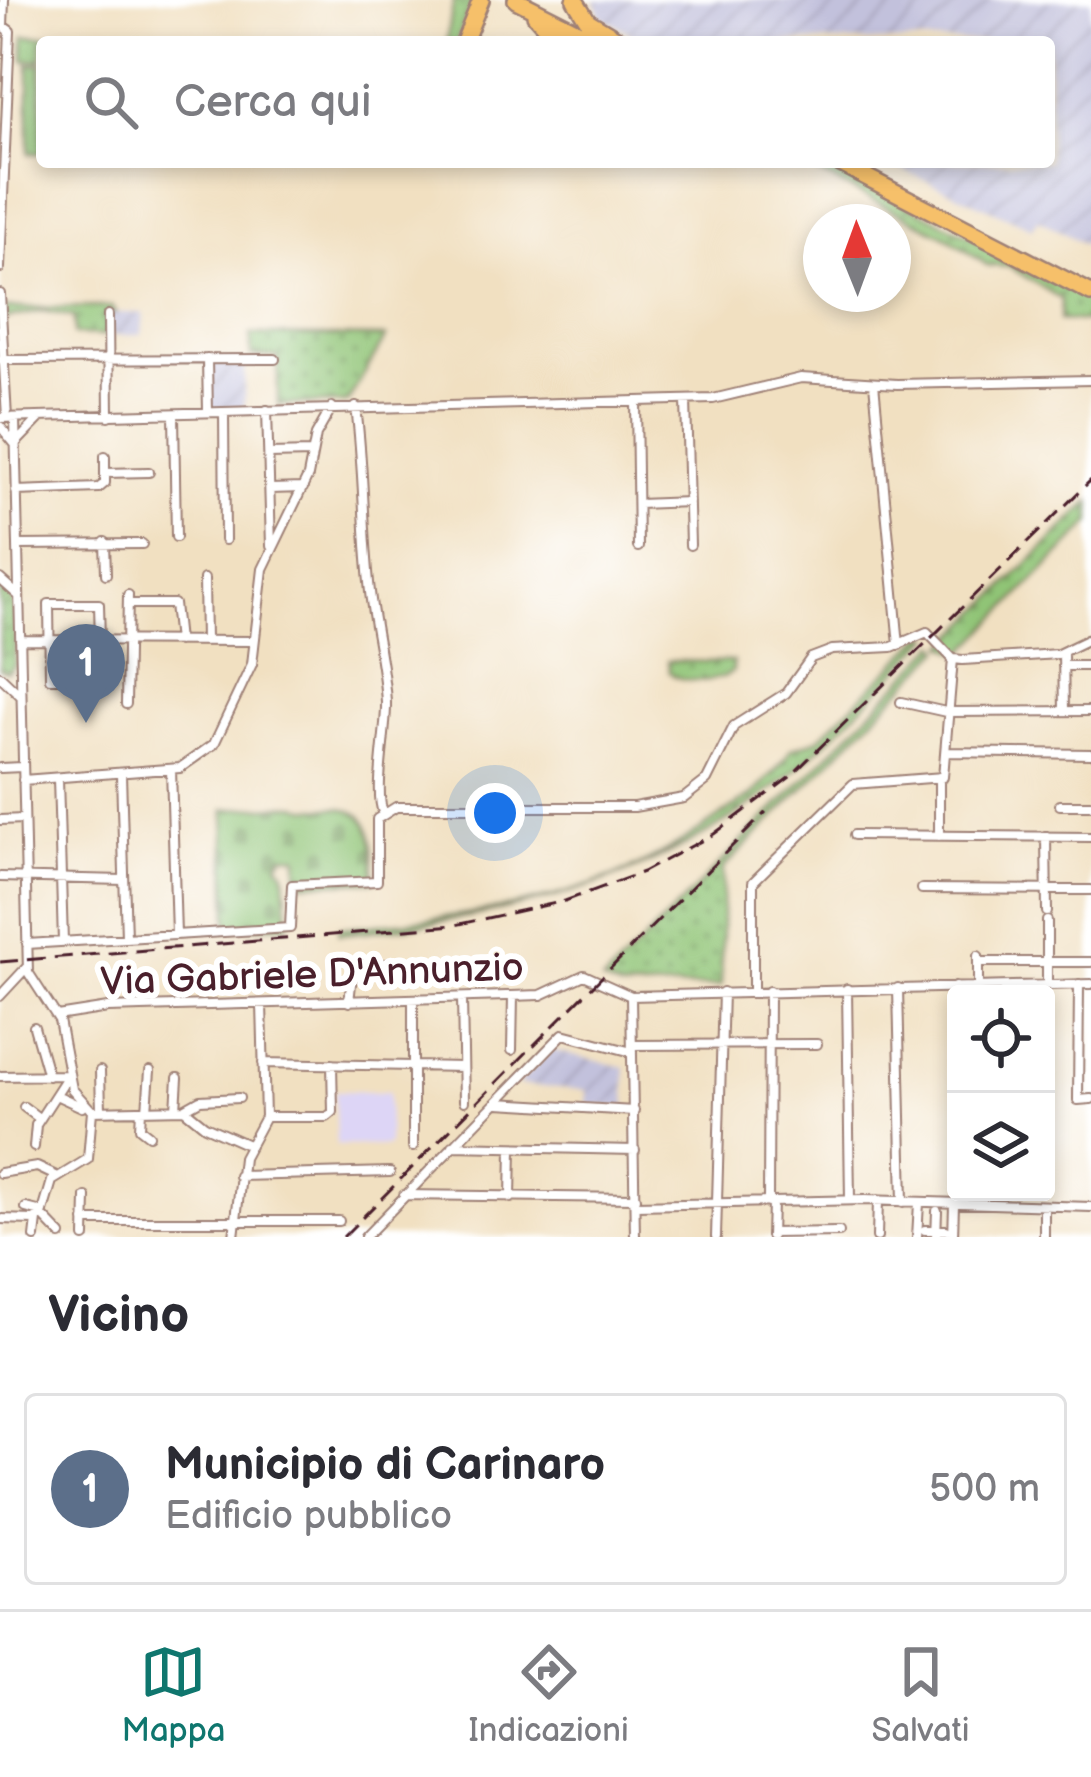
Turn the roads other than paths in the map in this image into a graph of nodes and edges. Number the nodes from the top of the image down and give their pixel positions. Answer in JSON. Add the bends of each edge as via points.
{"nodes":[{"id":1,"x":4,"y":0,"type":"edge"},
{"id":2,"x":514,"y":0,"type":"edge"},
{"id":3,"x":536,"y":0,"type":"edge"},
{"id":4,"x":575,"y":0,"type":"edge"},
{"id":5,"x":479,"y":4,"type":"edge"},
{"id":6,"x":2,"y":26,"type":"edge"},
{"id":7,"x":466,"y":36,"type":"edge"},
{"id":8,"x":553,"y":36,"type":"edge"},
{"id":9,"x":587,"y":36,"type":"edge"},
{"id":10,"x":609,"y":36,"type":"edge"},
{"id":11,"x":612,"y":36,"type":"edge"},
{"id":12,"x":3,"y":126,"type":"edge"},
{"id":13,"x":849,"y":168,"type":"edge"},
{"id":14,"x":867,"y":168,"type":"edge"},
{"id":15,"x":0,"y":268,"type":"edge"},
{"id":16,"x":1091,"y":284,"type":"edge"},
{"id":17,"x":1091,"y":293,"type":"edge"},
{"id":18,"x":0,"y":294,"type":"edge"},
{"id":19,"x":108,"y":315,"type":"dead end"},
{"id":20,"x":107,"y":359,"type":"junction"},
{"id":21,"x":207,"y":359,"type":"junction"},
{"id":22,"x":275,"y":359,"type":"dead end"},
{"id":23,"x":2,"y":360,"type":"edge"},
{"id":24,"x":1091,"y":380,"type":"edge"},
{"id":25,"x":874,"y":383,"type":"junction"},
{"id":26,"x":686,"y":400,"type":"junction"},
{"id":27,"x":636,"y":401,"type":"junction"},
{"id":28,"x":356,"y":406,"type":"junction"},
{"id":29,"x":332,"y":407,"type":"junction"},
{"id":30,"x":268,"y":410,"type":"junction"},
{"id":31,"x":208,"y":412,"type":"junction"},
{"id":32,"x":224,"y":412,"type":"junction"},
{"id":33,"x":174,"y":414,"type":"junction"},
{"id":34,"x":109,"y":416,"type":"junction"},
{"id":35,"x":41,"y":417,"type":"junction"},
{"id":36,"x":5,"y":420,"type":"edge"},
{"id":37,"x":15,"y":444,"type":"junction"},
{"id":38,"x":313,"y":453,"type":"junction"},
{"id":39,"x":269,"y":454,"type":"junction"},
{"id":40,"x":105,"y":456,"type":"dead end"},
{"id":41,"x":149,"y":472,"type":"dead end"},
{"id":42,"x":105,"y":473,"type":"junction"},
{"id":43,"x":303,"y":488,"type":"junction"},
{"id":44,"x":270,"y":489,"type":"junction"},
{"id":45,"x":16,"y":490,"type":"junction"},
{"id":46,"x":689,"y":502,"type":"junction"},
{"id":47,"x":638,"y":504,"type":"junction"},
{"id":48,"x":176,"y":537,"type":"dead end"},
{"id":49,"x":225,"y":540,"type":"dead end"},
{"id":50,"x":105,"y":542,"type":"junction"},
{"id":51,"x":142,"y":544,"type":"dead end"},
{"id":52,"x":17,"y":545,"type":"junction"},
{"id":53,"x":690,"y":545,"type":"dead end"},
{"id":54,"x":638,"y":547,"type":"dead end"},
{"id":55,"x":272,"y":548,"type":"junction"},
{"id":56,"x":106,"y":574,"type":"dead end"},
{"id":57,"x":0,"y":579,"type":"edge"},
{"id":58,"x":204,"y":579,"type":"dead end"},
{"id":59,"x":19,"y":596,"type":"junction"},
{"id":60,"x":1091,"y":638,"type":"edge"},
{"id":61,"x":20,"y":640,"type":"junction"},
{"id":62,"x":50,"y":640,"type":"junction"},
{"id":63,"x":101,"y":640,"type":"junction"},
{"id":64,"x":127,"y":640,"type":"junction"},
{"id":65,"x":178,"y":641,"type":"junction"},
{"id":66,"x":205,"y":641,"type":"junction"},
{"id":67,"x":254,"y":641,"type":"junction"},
{"id":68,"x":899,"y":645,"type":"junction"},
{"id":69,"x":1063,"y":653,"type":"junction"},
{"id":70,"x":953,"y":659,"type":"junction"},
{"id":71,"x":1063,"y":666,"type":"junction"},
{"id":72,"x":1091,"y":666,"type":"edge"},
{"id":73,"x":0,"y":676,"type":"edge"},
{"id":74,"x":21,"y":696,"type":"junction"},
{"id":75,"x":901,"y":702,"type":"dead end"},
{"id":76,"x":126,"y":704,"type":"dead end"},
{"id":77,"x":1064,"y":711,"type":"junction"},
{"id":78,"x":1091,"y":711,"type":"edge"},
{"id":79,"x":946,"y":712,"type":"junction"},
{"id":80,"x":946,"y":752,"type":"junction"},
{"id":81,"x":1091,"y":754,"type":"edge"},
{"id":82,"x":23,"y":767,"type":"junction"},
{"id":83,"x":0,"y":768,"type":"edge"},
{"id":84,"x":170,"y":769,"type":"junction"},
{"id":85,"x":121,"y":774,"type":"junction"},
{"id":86,"x":939,"y":777,"type":"junction"},
{"id":87,"x":58,"y":779,"type":"junction"},
{"id":88,"x":23,"y":780,"type":"junction"},
{"id":89,"x":1060,"y":805,"type":"dead end"},
{"id":90,"x":1091,"y":805,"type":"edge"},
{"id":91,"x":383,"y":812,"type":"junction"},
{"id":92,"x":24,"y":819,"type":"junction"},
{"id":93,"x":0,"y":820,"type":"edge"},
{"id":94,"x":854,"y":835,"type":"dead end"},
{"id":95,"x":939,"y":836,"type":"junction"},
{"id":96,"x":1046,"y":836,"type":"junction"},
{"id":97,"x":1091,"y":837,"type":"edge"},
{"id":98,"x":0,"y":877,"type":"edge"},
{"id":99,"x":25,"y":880,"type":"junction"},
{"id":100,"x":61,"y":880,"type":"junction"},
{"id":101,"x":124,"y":880,"type":"junction"},
{"id":102,"x":922,"y":889,"type":"dead end"},
{"id":103,"x":1047,"y":889,"type":"junction"},
{"id":104,"x":1091,"y":890,"type":"edge"},
{"id":105,"x":176,"y":935,"type":"junction"},
{"id":106,"x":126,"y":938,"type":"junction"},
{"id":107,"x":63,"y":942,"type":"junction"},
{"id":108,"x":27,"y":944,"type":"junction"},
{"id":109,"x":1047,"y":962,"type":"junction"},
{"id":110,"x":1091,"y":962,"type":"edge"},
{"id":111,"x":388,"y":964,"type":"dead end"},
{"id":112,"x":28,"y":966,"type":"junction"},
{"id":113,"x":1079,"y":984,"type":"junction"},
{"id":114,"x":1091,"y":984,"type":"edge"},
{"id":115,"x":981,"y":985,"type":"edge"},
{"id":116,"x":1047,"y":985,"type":"joint"},
{"id":117,"x":947,"y":987,"type":"edge"},
{"id":118,"x":898,"y":988,"type":"junction"},
{"id":119,"x":848,"y":989,"type":"junction"},
{"id":120,"x":754,"y":991,"type":"junction"},
{"id":121,"x":769,"y":991,"type":"junction"},
{"id":122,"x":723,"y":992,"type":"junction"},
{"id":123,"x":0,"y":996,"type":"edge"},
{"id":124,"x":512,"y":996,"type":"junction"},
{"id":125,"x":631,"y":996,"type":"junction"},
{"id":126,"x":462,"y":999,"type":"junction"},
{"id":127,"x":413,"y":1000,"type":"junction"},
{"id":128,"x":349,"y":1002,"type":"junction"},
{"id":129,"x":262,"y":1004,"type":"junction"},
{"id":130,"x":62,"y":1015,"type":"junction"},
{"id":131,"x":34,"y":1027,"type":"dead end"},
{"id":132,"x":769,"y":1044,"type":"junction"},
{"id":133,"x":817,"y":1044,"type":"dead end"},
{"id":134,"x":719,"y":1045,"type":"junction"},
{"id":135,"x":632,"y":1049,"type":"junction"},
{"id":136,"x":512,"y":1050,"type":"dead end"},
{"id":137,"x":263,"y":1063,"type":"junction"},
{"id":138,"x":332,"y":1064,"type":"junction"},
{"id":139,"x":413,"y":1066,"type":"junction"},
{"id":140,"x":464,"y":1066,"type":"junction"},
{"id":141,"x":100,"y":1071,"type":"dead end"},
{"id":142,"x":150,"y":1071,"type":"dead end"},
{"id":143,"x":0,"y":1076,"type":"edge"},
{"id":144,"x":48,"y":1076,"type":"junction"},
{"id":145,"x":68,"y":1076,"type":"junction"},
{"id":146,"x":178,"y":1078,"type":"dead end"},
{"id":147,"x":56,"y":1095,"type":"junction"},
{"id":148,"x":238,"y":1099,"type":"dead end"},
{"id":149,"x":1091,"y":1099,"type":"edge"},
{"id":150,"x":464,"y":1101,"type":"dead end"},
{"id":151,"x":496,"y":1103,"type":"junction"},
{"id":152,"x":24,"y":1108,"type":"dead end"},
{"id":153,"x":180,"y":1109,"type":"junction"},
{"id":154,"x":93,"y":1110,"type":"junction"},
{"id":155,"x":144,"y":1110,"type":"junction"},
{"id":156,"x":634,"y":1111,"type":"junction"},
{"id":157,"x":265,"y":1117,"type":"junction"},
{"id":158,"x":40,"y":1119,"type":"junction"},
{"id":159,"x":149,"y":1135,"type":"dead end"},
{"id":160,"x":250,"y":1146,"type":"junction"},
{"id":161,"x":452,"y":1146,"type":"junction"},
{"id":162,"x":413,"y":1147,"type":"dead end"},
{"id":163,"x":34,"y":1148,"type":"dead end"},
{"id":164,"x":512,"y":1148,"type":"junction"},
{"id":165,"x":635,"y":1150,"type":"junction"},
{"id":166,"x":390,"y":1172,"type":"dead end"},
{"id":167,"x":0,"y":1173,"type":"edge"},
{"id":168,"x":239,"y":1176,"type":"junction"},
{"id":169,"x":56,"y":1177,"type":"junction"},
{"id":170,"x":404,"y":1196,"type":"junction"},
{"id":171,"x":86,"y":1197,"type":"dead end"},
{"id":172,"x":511,"y":1198,"type":"junction"},
{"id":173,"x":850,"y":1200,"type":"junction"},
{"id":174,"x":878,"y":1200,"type":"junction"},
{"id":175,"x":957,"y":1201,"type":"edge"},
{"id":176,"x":987,"y":1201,"type":"edge"},
{"id":177,"x":636,"y":1202,"type":"junction"},
{"id":178,"x":903,"y":1202,"type":"junction"},
{"id":179,"x":770,"y":1203,"type":"junction"},
{"id":180,"x":919,"y":1203,"type":"junction"},
{"id":181,"x":716,"y":1204,"type":"junction"},
{"id":182,"x":956,"y":1205,"type":"junction"},
{"id":183,"x":987,"y":1206,"type":"junction"},
{"id":184,"x":1044,"y":1206,"type":"junction"},
{"id":185,"x":1091,"y":1207,"type":"edge"},
{"id":186,"x":26,"y":1208,"type":"dead end"},
{"id":187,"x":937,"y":1211,"type":"dead end"},
{"id":188,"x":39,"y":1217,"type":"junction"},
{"id":189,"x":0,"y":1219,"type":"edge"},
{"id":190,"x":236,"y":1220,"type":"junction"},
{"id":191,"x":86,"y":1221,"type":"junction"},
{"id":192,"x":339,"y":1221,"type":"dead end"},
{"id":193,"x":839,"y":1232,"type":"dead end"},
{"id":194,"x":921,"y":1233,"type":"edge"},
{"id":195,"x":61,"y":1234,"type":"edge"},
{"id":196,"x":943,"y":1234,"type":"edge"},
{"id":197,"x":771,"y":1235,"type":"edge"},
{"id":198,"x":35,"y":1237,"type":"edge"},
{"id":199,"x":85,"y":1237,"type":"edge"},
{"id":200,"x":234,"y":1237,"type":"edge"},
{"id":201,"x":365,"y":1237,"type":"edge"},
{"id":202,"x":635,"y":1237,"type":"edge"},
{"id":203,"x":716,"y":1237,"type":"edge"},
{"id":204,"x":877,"y":1237,"type":"edge"},
{"id":205,"x":1044,"y":1237,"type":"edge"}],
"edges":[{"from":1,"to":6,"type":"street"},
{"from":2,"to":8,"type":"highway"},
{"from":2,"to":9,"type":"highway"},
{"from":3,"to":10,"type":"highway"},
{"from":4,"to":11,"type":"highway"},
{"from":5,"to":7,"type":"highway"},
{"from":6,"to":12,"type":"street","via":[[10,31]]},
{"from":12,"to":15,"type":"street"},
{"from":13,"to":17,"type":"highway"},
{"from":14,"to":16,"type":"highway"},
{"from":18,"to":23,"type":"street"},
{"from":19,"to":20,"type":"street"},
{"from":20,"to":21,"type":"street"},
{"from":20,"to":23,"type":"street"},
{"from":20,"to":34,"type":"street"},
{"from":21,"to":22,"type":"street"},
{"from":21,"to":31,"type":"street"},
{"from":23,"to":36,"type":"street"},
{"from":24,"to":25,"type":"street"},
{"from":25,"to":26,"type":"street","via":[[801,378],[739,396]]},
{"from":25,"to":68,"type":"street"},
{"from":26,"to":27,"type":"street"},
{"from":26,"to":46,"type":"street"},
{"from":27,"to":28,"type":"street"},
{"from":27,"to":47,"type":"street"},
{"from":28,"to":29,"type":"street"},
{"from":28,"to":91,"type":"street","via":[[386,696]]},
{"from":29,"to":30,"type":"street"},
{"from":29,"to":38,"type":"street"},
{"from":30,"to":32,"type":"street"},
{"from":30,"to":39,"type":"street"},
{"from":31,"to":32,"type":"street"},
{"from":31,"to":33,"type":"street"},
{"from":32,"to":49,"type":"street"},
{"from":33,"to":34,"type":"street"},
{"from":33,"to":48,"type":"street"},
{"from":34,"to":35,"type":"street"},
{"from":35,"to":36,"type":"street"},
{"from":35,"to":37,"type":"street"},
{"from":36,"to":37,"type":"street"},
{"from":36,"to":37,"type":"street"},
{"from":37,"to":45,"type":"street"},
{"from":38,"to":39,"type":"street"},
{"from":38,"to":43,"type":"street"},
{"from":39,"to":44,"type":"street"},
{"from":40,"to":42,"type":"street"},
{"from":41,"to":42,"type":"street"},
{"from":42,"to":45,"type":"street","via":[[99,488]]},
{"from":43,"to":44,"type":"street"},
{"from":43,"to":55,"type":"street"},
{"from":44,"to":55,"type":"street"},
{"from":45,"to":52,"type":"street"},
{"from":46,"to":47,"type":"street"},
{"from":46,"to":53,"type":"street"},
{"from":47,"to":54,"type":"street"},
{"from":50,"to":51,"type":"street"},
{"from":50,"to":52,"type":"street"},
{"from":50,"to":56,"type":"street"},
{"from":52,"to":59,"type":"street"},
{"from":55,"to":67,"type":"street"},
{"from":57,"to":59,"type":"street"},
{"from":58,"to":66,"type":"street"},
{"from":59,"to":61,"type":"street"},
{"from":60,"to":69,"type":"street"},
{"from":61,"to":62,"type":"street"},
{"from":61,"to":74,"type":"street"},
{"from":62,"to":63,"type":"street"},
{"from":62,"to":63,"type":"street","via":[[50,604],[99,604]]},
{"from":62,"to":63,"type":"street","via":[[50,678],[101,678]]},
{"from":63,"to":64,"type":"street"},
{"from":64,"to":65,"type":"street"},
{"from":64,"to":65,"type":"street","via":[[128,600],[174,604]]},
{"from":64,"to":76,"type":"street"},
{"from":65,"to":66,"type":"street"},
{"from":66,"to":67,"type":"street"},
{"from":67,"to":84,"type":"street","via":[[246,686],[227,724],[203,756]]},
{"from":68,"to":70,"type":"street","via":[[927,632]]},
{"from":68,"to":91,"type":"street","via":[[818,654],[786,693],[734,726],[698,790],[660,805]]},
{"from":69,"to":70,"type":"street"},
{"from":69,"to":71,"type":"street"},
{"from":70,"to":79,"type":"street"},
{"from":71,"to":72,"type":"street"},
{"from":71,"to":77,"type":"street"},
{"from":73,"to":74,"type":"street"},
{"from":74,"to":82,"type":"street"},
{"from":75,"to":79,"type":"street"},
{"from":77,"to":78,"type":"street"},
{"from":77,"to":79,"type":"street"},
{"from":79,"to":80,"type":"street"},
{"from":80,"to":81,"type":"street"},
{"from":80,"to":86,"type":"street"},
{"from":82,"to":83,"type":"street"},
{"from":82,"to":88,"type":"street"},
{"from":84,"to":85,"type":"street"},
{"from":84,"to":105,"type":"street"},
{"from":85,"to":87,"type":"street"},
{"from":85,"to":101,"type":"street"},
{"from":86,"to":95,"type":"street"},
{"from":86,"to":120,"type":"street","via":[[853,784],[753,882]]},
{"from":87,"to":88,"type":"street"},
{"from":87,"to":100,"type":"street"},
{"from":88,"to":92,"type":"street"},
{"from":89,"to":90,"type":"street"},
{"from":91,"to":105,"type":"street","via":[[375,831],[377,881],[292,886],[290,928]]},
{"from":92,"to":93,"type":"street"},
{"from":92,"to":99,"type":"street"},
{"from":94,"to":95,"type":"street"},
{"from":95,"to":96,"type":"street"},
{"from":96,"to":97,"type":"street"},
{"from":96,"to":103,"type":"street"},
{"from":98,"to":99,"type":"street"},
{"from":99,"to":100,"type":"street"},
{"from":99,"to":108,"type":"street"},
{"from":100,"to":101,"type":"street"},
{"from":100,"to":107,"type":"street"},
{"from":101,"to":106,"type":"street"},
{"from":102,"to":103,"type":"street"},
{"from":103,"to":104,"type":"street"},
{"from":103,"to":109,"type":"street"},
{"from":105,"to":106,"type":"street"},
{"from":106,"to":107,"type":"street"},
{"from":107,"to":108,"type":"street"},
{"from":108,"to":112,"type":"street"},
{"from":109,"to":110,"type":"street"},
{"from":109,"to":115,"type":"street","via":[[978,959]]},
{"from":109,"to":116,"type":"street"},
{"from":111,"to":128,"type":"street","via":[[352,965]]},
{"from":112,"to":123,"type":"street"},
{"from":112,"to":130,"type":"street","via":[[33,985]]},
{"from":113,"to":114,"type":"street","name":"Via Gabriele D'Annunzio"},
{"from":113,"to":116,"type":"street","name":"Via Gabriele D'Annunzio"},
{"from":113,"to":149,"type":"street","via":[[1078,1100]]},
{"from":117,"to":118,"type":"street","name":"Via Gabriele D'Annunzio"},
{"from":118,"to":119,"type":"street","name":"Via Gabriele D'Annunzio"},
{"from":118,"to":178,"type":"street"},
{"from":119,"to":121,"type":"street","name":"Via Gabriele D'Annunzio"},
{"from":119,"to":173,"type":"street"},
{"from":120,"to":121,"type":"street","name":"Via Gabriele D'Annunzio"},
{"from":120,"to":122,"type":"street","name":"Via Gabriele D'Annunzio"},
{"from":121,"to":132,"type":"street"},
{"from":122,"to":125,"type":"street","name":"Via Gabriele D'Annunzio"},
{"from":122,"to":134,"type":"street"},
{"from":124,"to":125,"type":"street","name":"Via Gabriele D'Annunzio","via":[[552,992],[584,975]]},
{"from":124,"to":126,"type":"street","name":"Via Gabriele D'Annunzio"},
{"from":124,"to":136,"type":"street"},
{"from":125,"to":135,"type":"street"},
{"from":126,"to":127,"type":"street","name":"Via Gabriele D'Annunzio"},
{"from":126,"to":140,"type":"street"},
{"from":127,"to":128,"type":"street","name":"Via Gabriele D'Annunzio"},
{"from":127,"to":139,"type":"street"},
{"from":128,"to":129,"type":"street","name":"Via Gabriele D'Annunzio"},
{"from":129,"to":130,"type":"street","name":"Via Gabriele D'Annunzio"},
{"from":129,"to":137,"type":"street"},
{"from":130,"to":145,"type":"street"},
{"from":131,"to":144,"type":"street"},
{"from":132,"to":133,"type":"street"},
{"from":132,"to":134,"type":"street"},
{"from":132,"to":179,"type":"street"},
{"from":134,"to":135,"type":"street"},
{"from":134,"to":181,"type":"street"},
{"from":135,"to":151,"type":"street","via":[[563,1034]]},
{"from":135,"to":156,"type":"street"},
{"from":137,"to":138,"type":"street"},
{"from":137,"to":157,"type":"street"},
{"from":138,"to":139,"type":"street"},
{"from":138,"to":157,"type":"street","via":[[327,1118]]},
{"from":139,"to":140,"type":"street"},
{"from":139,"to":162,"type":"street"},
{"from":140,"to":150,"type":"street"},
{"from":141,"to":154,"type":"street"},
{"from":142,"to":155,"type":"street"},
{"from":143,"to":144,"type":"street"},
{"from":144,"to":145,"type":"street"},
{"from":145,"to":147,"type":"street"},
{"from":145,"to":154,"type":"street"},
{"from":146,"to":153,"type":"street"},
{"from":147,"to":154,"type":"street"},
{"from":147,"to":158,"type":"street"},
{"from":148,"to":153,"type":"street"},
{"from":151,"to":156,"type":"street"},
{"from":151,"to":161,"type":"street"},
{"from":152,"to":158,"type":"street"},
{"from":153,"to":155,"type":"street"},
{"from":153,"to":160,"type":"street"},
{"from":154,"to":155,"type":"street"},
{"from":154,"to":169,"type":"street","via":[[88,1160]]},
{"from":155,"to":159,"type":"street","via":[[140,1128]]},
{"from":156,"to":165,"type":"street"},
{"from":157,"to":160,"type":"street"},
{"from":158,"to":163,"type":"street"},
{"from":160,"to":168,"type":"street"},
{"from":161,"to":164,"type":"street"},
{"from":161,"to":170,"type":"street"},
{"from":164,"to":165,"type":"street"},
{"from":164,"to":172,"type":"street"},
{"from":165,"to":177,"type":"street"},
{"from":166,"to":168,"type":"street"},
{"from":167,"to":169,"type":"street","via":[[37,1167]]},
{"from":168,"to":190,"type":"street"},
{"from":169,"to":188,"type":"street"},
{"from":170,"to":172,"type":"street"},
{"from":170,"to":201,"type":"street"},
{"from":171,"to":191,"type":"street"},
{"from":172,"to":177,"type":"street"},
{"from":173,"to":174,"type":"street"},
{"from":173,"to":179,"type":"street"},
{"from":174,"to":178,"type":"street"},
{"from":174,"to":204,"type":"street"},
{"from":175,"to":182,"type":"street"},
{"from":176,"to":183,"type":"street"},
{"from":177,"to":181,"type":"street"},
{"from":177,"to":202,"type":"street"},
{"from":178,"to":180,"type":"street"},
{"from":179,"to":181,"type":"street"},
{"from":179,"to":197,"type":"street"},
{"from":180,"to":182,"type":"street"},
{"from":180,"to":194,"type":"street"},
{"from":181,"to":203,"type":"street"},
{"from":182,"to":183,"type":"street"},
{"from":182,"to":196,"type":"street"},
{"from":183,"to":184,"type":"street"},
{"from":184,"to":185,"type":"street"},
{"from":184,"to":205,"type":"street"},
{"from":186,"to":188,"type":"street"},
{"from":187,"to":196,"type":"street"},
{"from":188,"to":189,"type":"street"},
{"from":188,"to":195,"type":"street"},
{"from":188,"to":198,"type":"street"},
{"from":190,"to":191,"type":"street"},
{"from":190,"to":192,"type":"street"},
{"from":190,"to":200,"type":"street"},
{"from":191,"to":199,"type":"street"},
{"from":193,"to":197,"type":"street"},
{"from":194,"to":196,"type":"street"}]}
